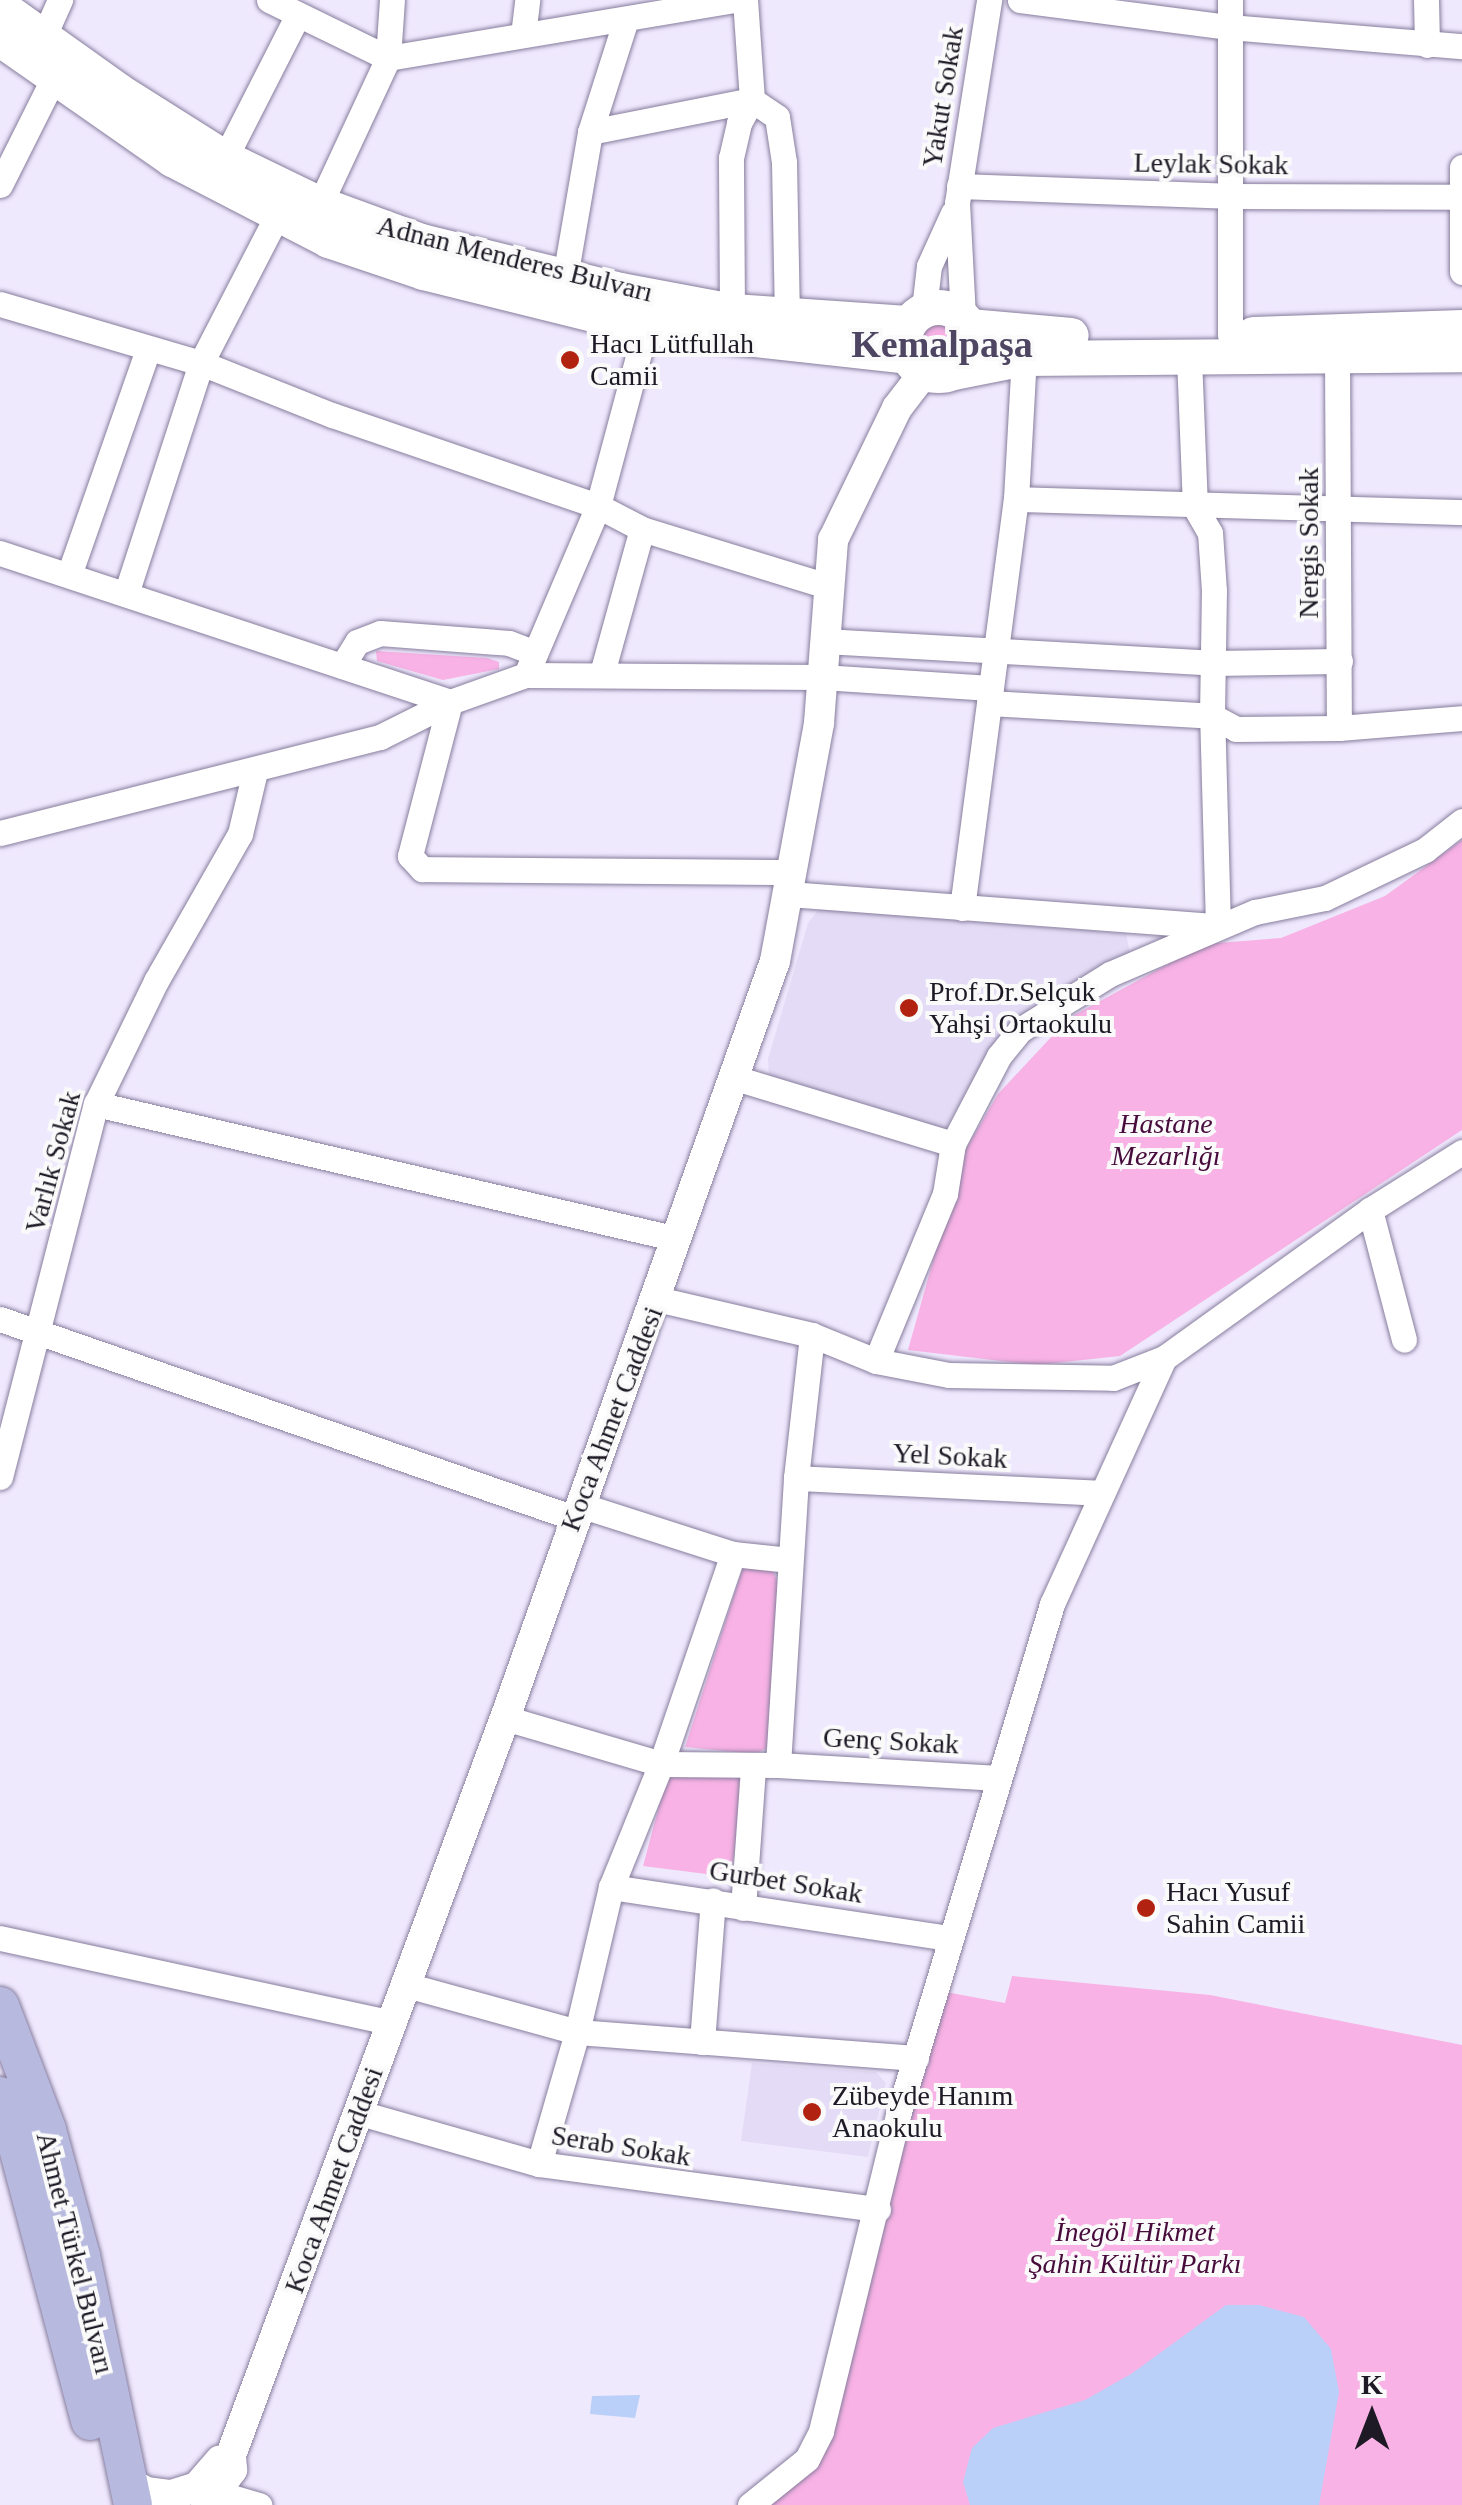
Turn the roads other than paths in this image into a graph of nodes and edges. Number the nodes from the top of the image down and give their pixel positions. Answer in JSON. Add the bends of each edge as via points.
{"nodes":[{"id":1,"x":60,"y":0,"type":"edge"},
{"id":2,"x":269,"y":0,"type":"edge"},
{"id":3,"x":392,"y":0,"type":"edge"},
{"id":4,"x":527,"y":0,"type":"edge"},
{"id":5,"x":734,"y":0,"type":"edge"},
{"id":6,"x":745,"y":0,"type":"edge"},
{"id":7,"x":989,"y":0,"type":"edge"},
{"id":8,"x":1020,"y":0,"type":"edge"},
{"id":9,"x":1230,"y":0,"type":"edge"},
{"id":10,"x":1426,"y":0,"type":"edge"},
{"id":11,"x":0,"y":6,"type":"edge"},
{"id":12,"x":669,"y":6,"type":"edge"},
{"id":13,"x":298,"y":15,"type":"junction"},
{"id":14,"x":626,"y":22,"type":"junction"},
{"id":15,"x":1229,"y":27,"type":"junction"},
{"id":16,"x":523,"y":35,"type":"junction"},
{"id":17,"x":44,"y":38,"type":"junction"},
{"id":18,"x":0,"y":39,"type":"edge"},
{"id":19,"x":1427,"y":45,"type":"junction"},
{"id":20,"x":1462,"y":46,"type":"edge"},
{"id":21,"x":388,"y":58,"type":"junction"},
{"id":22,"x":54,"y":77,"type":"junction"},
{"id":23,"x":752,"y":100,"type":"junction"},
{"id":24,"x":590,"y":132,"type":"junction"},
{"id":25,"x":225,"y":158,"type":"junction"},
{"id":26,"x":1462,"y":167,"type":"edge"},
{"id":27,"x":0,"y":184,"type":"edge"},
{"id":28,"x":958,"y":195,"type":"junction"},
{"id":29,"x":1228,"y":196,"type":"junction"},
{"id":30,"x":1461,"y":197,"type":"edge"},
{"id":31,"x":320,"y":204,"type":"junction"},
{"id":32,"x":277,"y":216,"type":"junction"},
{"id":33,"x":1462,"y":272,"type":"edge"},
{"id":34,"x":565,"y":276,"type":"junction"},
{"id":35,"x":0,"y":304,"type":"edge"},
{"id":36,"x":732,"y":311,"type":"junction"},
{"id":37,"x":787,"y":316,"type":"junction"},
{"id":38,"x":966,"y":322,"type":"junction"},
{"id":39,"x":646,"y":327,"type":"junction"},
{"id":40,"x":1462,"y":327,"type":"edge"},
{"id":41,"x":1230,"y":335,"type":"junction"},
{"id":42,"x":923,"y":346,"type":"junction"},
{"id":43,"x":148,"y":348,"type":"junction"},
{"id":44,"x":1462,"y":354,"type":"edge"},
{"id":45,"x":1338,"y":357,"type":"junction"},
{"id":46,"x":1024,"y":358,"type":"junction"},
{"id":47,"x":1188,"y":359,"type":"junction"},
{"id":48,"x":201,"y":363,"type":"junction"},
{"id":49,"x":1016,"y":499,"type":"junction"},
{"id":50,"x":598,"y":506,"type":"junction"},
{"id":51,"x":1196,"y":507,"type":"junction"},
{"id":52,"x":1340,"y":509,"type":"junction"},
{"id":53,"x":1462,"y":512,"type":"edge"},
{"id":54,"x":642,"y":529,"type":"junction"},
{"id":55,"x":0,"y":553,"type":"edge"},
{"id":56,"x":69,"y":575,"type":"junction"},
{"id":57,"x":827,"y":586,"type":"junction"},
{"id":58,"x":126,"y":594,"type":"junction"},
{"id":59,"x":824,"y":641,"type":"junction"},
{"id":60,"x":993,"y":652,"type":"junction"},
{"id":61,"x":1340,"y":661,"type":"junction"},
{"id":62,"x":1215,"y":663,"type":"junction"},
{"id":63,"x":530,"y":664,"type":"junction"},
{"id":64,"x":342,"y":666,"type":"junction"},
{"id":65,"x":602,"y":672,"type":"junction"},
{"id":66,"x":822,"y":677,"type":"junction"},
{"id":67,"x":990,"y":696,"type":"junction"},
{"id":68,"x":450,"y":702,"type":"junction"},
{"id":69,"x":1212,"y":716,"type":"junction"},
{"id":70,"x":1462,"y":718,"type":"edge"},
{"id":71,"x":1339,"y":728,"type":"junction"},
{"id":72,"x":255,"y":771,"type":"junction"},
{"id":73,"x":1462,"y":821,"type":"edge"},
{"id":74,"x":0,"y":833,"type":"edge"},
{"id":75,"x":791,"y":883,"type":"junction"},
{"id":76,"x":962,"y":908,"type":"junction"},
{"id":77,"x":1218,"y":926,"type":"junction"},
{"id":78,"x":732,"y":1077,"type":"junction"},
{"id":79,"x":96,"y":1104,"type":"junction"},
{"id":80,"x":953,"y":1144,"type":"junction"},
{"id":81,"x":1462,"y":1152,"type":"edge"},
{"id":82,"x":1370,"y":1210,"type":"junction"},
{"id":83,"x":673,"y":1238,"type":"junction"},
{"id":84,"x":657,"y":1298,"type":"junction"},
{"id":85,"x":0,"y":1319,"type":"edge"},
{"id":86,"x":38,"y":1334,"type":"junction"},
{"id":87,"x":812,"y":1336,"type":"junction"},
{"id":88,"x":1404,"y":1340,"type":"dead end"},
{"id":89,"x":1164,"y":1358,"type":"junction"},
{"id":90,"x":876,"y":1361,"type":"junction"},
{"id":91,"x":0,"y":1477,"type":"edge"},
{"id":92,"x":796,"y":1478,"type":"junction"},
{"id":93,"x":1102,"y":1492,"type":"junction"},
{"id":94,"x":577,"y":1511,"type":"junction"},
{"id":95,"x":733,"y":1554,"type":"junction"},
{"id":96,"x":790,"y":1560,"type":"junction"},
{"id":97,"x":505,"y":1718,"type":"junction"},
{"id":98,"x":662,"y":1764,"type":"junction"},
{"id":99,"x":766,"y":1766,"type":"junction"},
{"id":100,"x":999,"y":1778,"type":"junction"},
{"id":101,"x":611,"y":1887,"type":"junction"},
{"id":102,"x":714,"y":1900,"type":"junction"},
{"id":103,"x":743,"y":1908,"type":"junction"},
{"id":104,"x":0,"y":1938,"type":"edge"},
{"id":105,"x":950,"y":1938,"type":"junction"},
{"id":106,"x":403,"y":1984,"type":"junction"},
{"id":107,"x":0,"y":2006,"type":"edge"},
{"id":108,"x":392,"y":2022,"type":"junction"},
{"id":109,"x":578,"y":2032,"type":"junction"},
{"id":110,"x":702,"y":2042,"type":"junction"},
{"id":111,"x":916,"y":2058,"type":"junction"},
{"id":112,"x":0,"y":2096,"type":"edge"},
{"id":113,"x":360,"y":2114,"type":"junction"},
{"id":114,"x":539,"y":2164,"type":"junction"},
{"id":115,"x":878,"y":2210,"type":"junction"},
{"id":116,"x":207,"y":2496,"type":"edge"},
{"id":117,"x":123,"y":2497,"type":"edge"},
{"id":118,"x":259,"y":2505,"type":"edge"},
{"id":119,"x":750,"y":2505,"type":"edge"}],
"edges":[{"from":1,"to":17,"type":"street"},
{"from":2,"to":13,"type":"street"},
{"from":3,"to":21,"type":"street"},
{"from":4,"to":16,"type":"street"},
{"from":5,"to":12,"type":"street"},
{"from":6,"to":23,"type":"street"},
{"from":7,"to":28,"type":"street","name":"Yakut Sokak"},
{"from":8,"to":15,"type":"street"},
{"from":9,"to":15,"type":"street"},
{"from":10,"to":19,"type":"street"},
{"from":11,"to":17,"type":"main road","name":"Adnan Menderes Bulvarı"},
{"from":12,"to":14,"type":"street"},
{"from":13,"to":21,"type":"street"},
{"from":13,"to":25,"type":"street"},
{"from":14,"to":16,"type":"street"},
{"from":14,"to":24,"type":"street"},
{"from":15,"to":19,"type":"street"},
{"from":15,"to":29,"type":"street"},
{"from":16,"to":21,"type":"street"},
{"from":17,"to":25,"type":"main road","name":"Adnan Menderes Bulvarı"},
{"from":18,"to":22,"type":"main road","name":"Adnan Menderes Bulvarı"},
{"from":19,"to":20,"type":"street"},
{"from":21,"to":31,"type":"street"},
{"from":22,"to":27,"type":"street"},
{"from":22,"to":32,"type":"main road","name":"Adnan Menderes Bulvarı","via":[[172,159]]},
{"from":23,"to":24,"type":"street"},
{"from":23,"to":36,"type":"street","via":[[731,158]]},
{"from":23,"to":37,"type":"street","via":[[777,117],[782,142]]},
{"from":24,"to":34,"type":"street"},
{"from":25,"to":31,"type":"main road","name":"Adnan Menderes Bulvarı"},
{"from":26,"to":30,"type":"street"},
{"from":28,"to":29,"type":"street","name":"Leylak Sokak"},
{"from":28,"to":38,"type":"street"},
{"from":28,"to":42,"type":"street","via":[[929,266]]},
{"from":29,"to":30,"type":"street","name":"Leylak Sokak"},
{"from":29,"to":41,"type":"street"},
{"from":30,"to":33,"type":"street"},
{"from":31,"to":34,"type":"main road","name":"Adnan Menderes Bulvarı","via":[[421,241]]},
{"from":32,"to":39,"type":"main road","name":"Adnan Menderes Bulvarı","via":[[422,272]]},
{"from":32,"to":48,"type":"street"},
{"from":34,"to":36,"type":"main road","name":"Adnan Menderes Bulvarı"},
{"from":35,"to":43,"type":"street"},
{"from":36,"to":37,"type":"main road","name":"Adnan Menderes Bulvarı"},
{"from":37,"to":42,"type":"main road","name":"Adnan Menderes Bulvarı"},
{"from":38,"to":41,"type":"main road","name":"Adnan Menderes Bulvarı","via":[[1038,335]]},
{"from":38,"to":42,"type":"main road","name":"Adnan Menderes Bulvarı","via":[[945,307]]},
{"from":38,"to":42,"type":"main road","via":[[972,347]]},
{"from":39,"to":42,"type":"main road","name":"Adnan Menderes Bulvarı"},
{"from":39,"to":50,"type":"street"},
{"from":40,"to":41,"type":"main road","name":"Adnan Menderes Bulvarı"},
{"from":42,"to":46,"type":"main road","name":"Adnan Menderes Bulvarı"},
{"from":42,"to":57,"type":"street","name":"Koca Ahmet Caddesi","via":[[833,540]]},
{"from":43,"to":48,"type":"street"},
{"from":43,"to":56,"type":"street"},
{"from":44,"to":45,"type":"main road","name":"Adnan Menderes Bulvarı"},
{"from":45,"to":47,"type":"main road","name":"Adnan Menderes Bulvarı"},
{"from":45,"to":52,"type":"street","name":"Nergis Sokak"},
{"from":46,"to":47,"type":"main road","name":"Adnan Menderes Bulvarı"},
{"from":46,"to":49,"type":"street"},
{"from":47,"to":51,"type":"street"},
{"from":48,"to":50,"type":"street"},
{"from":48,"to":58,"type":"street"},
{"from":49,"to":51,"type":"street"},
{"from":49,"to":60,"type":"street"},
{"from":50,"to":54,"type":"street"},
{"from":50,"to":63,"type":"street"},
{"from":51,"to":52,"type":"street"},
{"from":51,"to":62,"type":"street","via":[[1210,533]]},
{"from":52,"to":53,"type":"street"},
{"from":52,"to":61,"type":"street","name":"Nergis Sokak"},
{"from":54,"to":57,"type":"street"},
{"from":54,"to":65,"type":"street"},
{"from":55,"to":56,"type":"street"},
{"from":56,"to":58,"type":"street"},
{"from":57,"to":59,"type":"street","name":"Koca Ahmet Caddesi"},
{"from":58,"to":64,"type":"street"},
{"from":59,"to":60,"type":"street"},
{"from":59,"to":66,"type":"street","name":"Koca Ahmet Caddesi"},
{"from":60,"to":62,"type":"street"},
{"from":60,"to":67,"type":"street"},
{"from":61,"to":62,"type":"street"},
{"from":61,"to":71,"type":"street","name":"Nergis Sokak"},
{"from":62,"to":69,"type":"street"},
{"from":63,"to":64,"type":"street","via":[[509,643],[380,632],[357,642]]},
{"from":63,"to":65,"type":"street"},
{"from":63,"to":68,"type":"street"},
{"from":64,"to":68,"type":"street"},
{"from":65,"to":66,"type":"street"},
{"from":66,"to":67,"type":"street"},
{"from":66,"to":75,"type":"street","name":"Koca Ahmet Caddesi"},
{"from":67,"to":69,"type":"street"},
{"from":67,"to":76,"type":"street"},
{"from":68,"to":72,"type":"street","via":[[380,738]]},
{"from":68,"to":75,"type":"street","via":[[410,856],[422,869]]},
{"from":69,"to":71,"type":"street","via":[[1236,728]]},
{"from":69,"to":77,"type":"street"},
{"from":70,"to":71,"type":"street"},
{"from":72,"to":74,"type":"street"},
{"from":72,"to":79,"type":"street","name":"Varlık Sokak","via":[[240,834]]},
{"from":73,"to":77,"type":"street","via":[[1424,850],[1325,898]]},
{"from":75,"to":76,"type":"street"},
{"from":75,"to":78,"type":"street","name":"Koca Ahmet Caddesi","via":[[775,961]]},
{"from":76,"to":77,"type":"street"},
{"from":77,"to":80,"type":"street","via":[[1110,974],[1020,1030]]},
{"from":78,"to":80,"type":"street"},
{"from":78,"to":83,"type":"street","name":"Koca Ahmet Caddesi"},
{"from":79,"to":83,"type":"street"},
{"from":79,"to":86,"type":"street","name":"Varlık Sokak"},
{"from":80,"to":90,"type":"street","via":[[946,1194]]},
{"from":81,"to":82,"type":"street"},
{"from":82,"to":88,"type":"street"},
{"from":82,"to":89,"type":"street"},
{"from":83,"to":84,"type":"street","name":"Koca Ahmet Caddesi"},
{"from":84,"to":87,"type":"street"},
{"from":84,"to":94,"type":"street","name":"Koca Ahmet Caddesi"},
{"from":85,"to":86,"type":"street"},
{"from":86,"to":91,"type":"street","name":"Varlık Sokak"},
{"from":86,"to":94,"type":"street"},
{"from":87,"to":90,"type":"street"},
{"from":87,"to":92,"type":"street"},
{"from":89,"to":90,"type":"street","via":[[1113,1378],[949,1375]]},
{"from":89,"to":93,"type":"street"},
{"from":92,"to":93,"type":"street","name":"Yel Sokak"},
{"from":92,"to":96,"type":"street"},
{"from":93,"to":100,"type":"street","via":[[1052,1604]]},
{"from":94,"to":95,"type":"street"},
{"from":94,"to":97,"type":"street","name":"Koca Ahmet Caddesi"},
{"from":95,"to":96,"type":"street"},
{"from":95,"to":98,"type":"street"},
{"from":96,"to":99,"type":"street"},
{"from":97,"to":98,"type":"street","name":"Genç Sokak"},
{"from":97,"to":106,"type":"street","name":"Koca Ahmet Caddesi"},
{"from":98,"to":99,"type":"street","name":"Genç Sokak"},
{"from":98,"to":101,"type":"street"},
{"from":99,"to":100,"type":"street","name":"Genç Sokak"},
{"from":99,"to":103,"type":"street"},
{"from":100,"to":105,"type":"street"},
{"from":101,"to":102,"type":"street","name":"Gurbet Sokak"},
{"from":101,"to":109,"type":"street"},
{"from":102,"to":103,"type":"street","name":"Gurbet Sokak"},
{"from":102,"to":110,"type":"street"},
{"from":103,"to":105,"type":"street","name":"Gurbet Sokak"},
{"from":104,"to":108,"type":"street"},
{"from":105,"to":111,"type":"street"},
{"from":106,"to":108,"type":"street","name":"Koca Ahmet Caddesi"},
{"from":106,"to":109,"type":"street"},
{"from":107,"to":117,"type":"main road","name":"Ahmet Türkel Bulvarı","via":[[47,2130],[81,2256]]},
{"from":108,"to":113,"type":"street","name":"Koca Ahmet Caddesi"},
{"from":109,"to":110,"type":"street"},
{"from":109,"to":114,"type":"street"},
{"from":110,"to":111,"type":"street"},
{"from":111,"to":115,"type":"street"},
{"from":112,"to":117,"type":"main road","name":"Ahmet Türkel Bulvarı","via":[[84,2392]]},
{"from":113,"to":114,"type":"street","name":"Serab Sokak"},
{"from":113,"to":116,"type":"street","name":"Koca Ahmet Caddesi","via":[[231,2455],[232,2470]]},
{"from":114,"to":115,"type":"street","name":"Serab Sokak"},
{"from":115,"to":119,"type":"street","via":[[808,2459]]},
{"from":116,"to":117,"type":"street"},
{"from":116,"to":118,"type":"street"}]}
